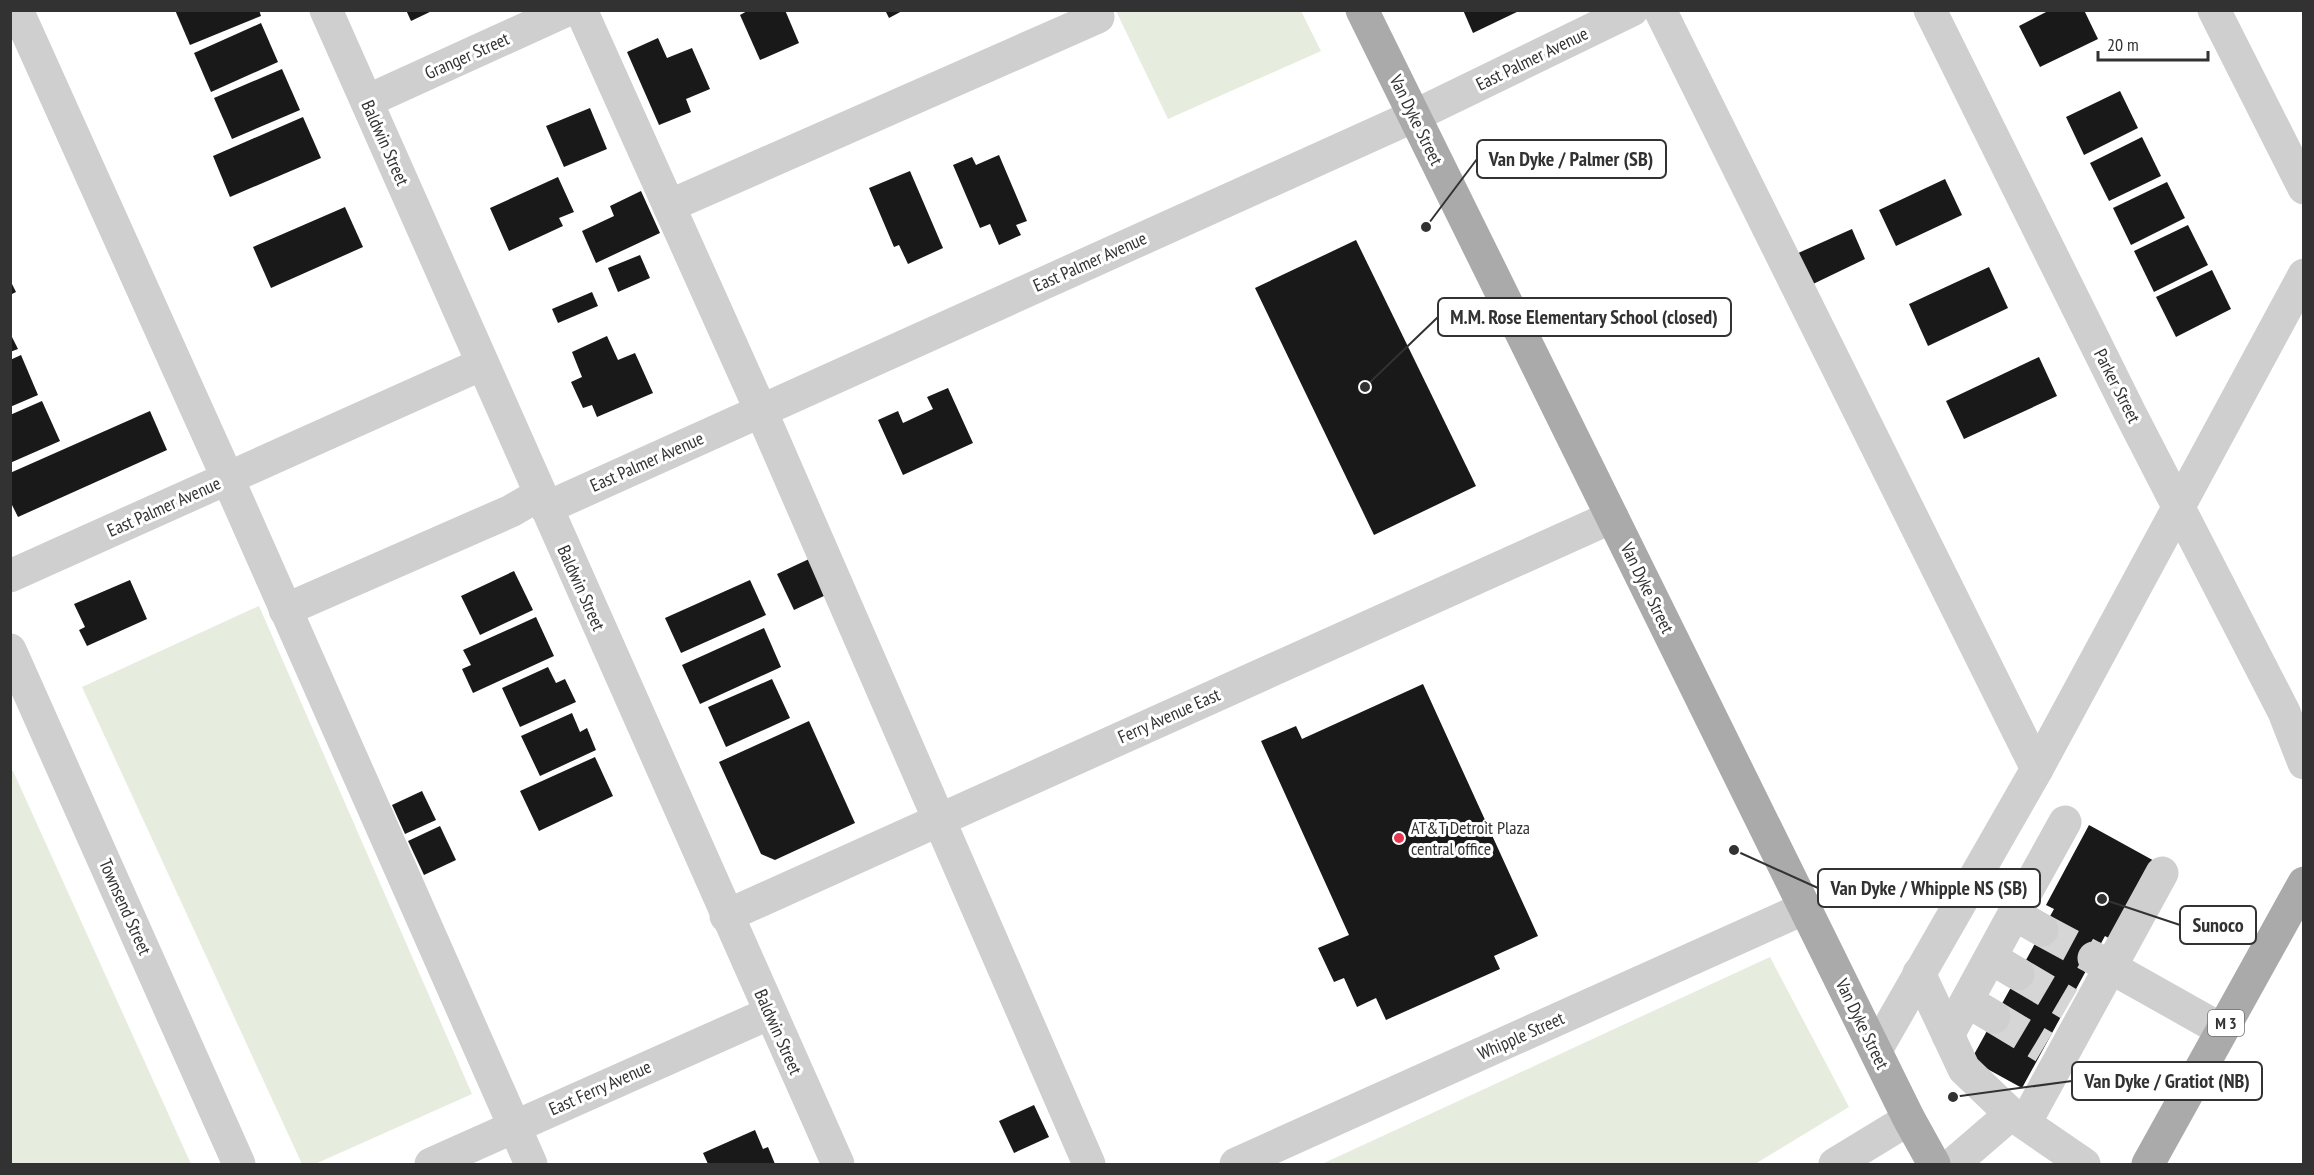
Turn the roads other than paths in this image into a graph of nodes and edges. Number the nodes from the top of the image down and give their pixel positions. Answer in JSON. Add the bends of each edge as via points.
{"nodes":[{"id":1,"x":16,"y":10,"type":"edge"},
{"id":2,"x":326,"y":10,"type":"edge"},
{"id":3,"x":567,"y":10,"type":"edge"},
{"id":4,"x":581,"y":10,"type":"edge"},
{"id":5,"x":1095,"y":10,"type":"edge"},
{"id":6,"x":1362,"y":10,"type":"edge"},
{"id":7,"x":1632,"y":10,"type":"edge"},
{"id":8,"x":1660,"y":10,"type":"edge"},
{"id":9,"x":1930,"y":10,"type":"edge"},
{"id":10,"x":2214,"y":10,"type":"edge"},
{"id":11,"x":367,"y":101,"type":"junction"},
{"id":12,"x":1414,"y":116,"type":"junction"},
{"id":13,"x":2304,"y":188,"type":"edge"},
{"id":14,"x":669,"y":206,"type":"junction"},
{"id":15,"x":2304,"y":275,"type":"edge"},
{"id":16,"x":482,"y":364,"type":"junction"},
{"id":17,"x":761,"y":411,"type":"junction"},
{"id":18,"x":228,"y":479,"type":"junction"},
{"id":19,"x":543,"y":501,"type":"junction"},
{"id":20,"x":2178,"y":505,"type":"junction"},
{"id":21,"x":1612,"y":517,"type":"junction"},
{"id":22,"x":10,"y":576,"type":"edge"},
{"id":23,"x":285,"y":610,"type":"junction"},
{"id":24,"x":10,"y":650,"type":"edge"},
{"id":25,"x":2304,"y":762,"type":"edge"},
{"id":26,"x":2037,"y":769,"type":"junction"},
{"id":27,"x":938,"y":821,"type":"junction"},
{"id":28,"x":2065,"y":822,"type":"dead end"},
{"id":29,"x":2162,"y":873,"type":"dead end"},
{"id":30,"x":2304,"y":883,"type":"edge"},
{"id":31,"x":1805,"y":908,"type":"junction"},
{"id":32,"x":2014,"y":914,"type":"junction"},
{"id":33,"x":726,"y":916,"type":"junction"},
{"id":34,"x":2042,"y":930,"type":"tunnel mouth"},
{"id":35,"x":2102,"y":962,"type":"junction"},
{"id":36,"x":1919,"y":974,"type":"junction"},
{"id":37,"x":770,"y":1013,"type":"junction"},
{"id":38,"x":2222,"y":1030,"type":"junction"},
{"id":39,"x":1948,"y":1035,"type":"junction"},
{"id":40,"x":1876,"y":1050,"type":"junction"},
{"id":41,"x":2018,"y":1118,"type":"junction"},
{"id":42,"x":1909,"y":1119,"type":"junction"},
{"id":43,"x":514,"y":1127,"type":"junction"},
{"id":44,"x":239,"y":1164,"type":"edge"},
{"id":45,"x":431,"y":1164,"type":"edge"},
{"id":46,"x":531,"y":1164,"type":"edge"},
{"id":47,"x":838,"y":1164,"type":"edge"},
{"id":48,"x":1089,"y":1164,"type":"edge"},
{"id":49,"x":1236,"y":1164,"type":"edge"},
{"id":50,"x":1835,"y":1164,"type":"edge"},
{"id":51,"x":1934,"y":1164,"type":"edge"},
{"id":52,"x":1953,"y":1164,"type":"edge"},
{"id":53,"x":2084,"y":1164,"type":"edge"},
{"id":54,"x":2148,"y":1164,"type":"edge"}],
"edges":[{"from":1,"to":18,"type":"street"},
{"from":2,"to":11,"type":"street","name":"Baldwin Street"},
{"from":3,"to":11,"type":"street","name":"Granger Street"},
{"from":4,"to":14,"type":"street"},
{"from":5,"to":14,"type":"street","via":[[1098,17]]},
{"from":6,"to":12,"type":"main road","name":"Van Dyke Street"},
{"from":7,"to":12,"type":"street","name":"East Palmer Avenue"},
{"from":8,"to":26,"type":"street"},
{"from":9,"to":20,"type":"street","name":"Parker Street"},
{"from":10,"to":13,"type":"street"},
{"from":11,"to":16,"type":"street","name":"Baldwin Street"},
{"from":12,"to":17,"type":"street","name":"East Palmer Avenue"},
{"from":12,"to":21,"type":"main road","name":"Van Dyke Street"},
{"from":14,"to":17,"type":"street"},
{"from":15,"to":20,"type":"street"},
{"from":16,"to":18,"type":"street","name":"East Palmer Avenue"},
{"from":16,"to":19,"type":"street","name":"Baldwin Street"},
{"from":17,"to":19,"type":"street","name":"East Palmer Avenue"},
{"from":17,"to":27,"type":"street"},
{"from":18,"to":22,"type":"street","name":"East Palmer Avenue"},
{"from":18,"to":23,"type":"street"},
{"from":19,"to":23,"type":"street","name":"East Palmer Avenue","via":[[511,511]]},
{"from":19,"to":33,"type":"street","name":"Baldwin Street"},
{"from":20,"to":25,"type":"street","name":"Parker Street","via":[[2284,712]]},
{"from":20,"to":26,"type":"street"},
{"from":21,"to":27,"type":"street","name":"Ferry Avenue East"},
{"from":21,"to":31,"type":"main road","name":"Van Dyke Street"},
{"from":23,"to":43,"type":"street"},
{"from":24,"to":44,"type":"street","name":"Townsend Street"},
{"from":26,"to":36,"type":"street"},
{"from":27,"to":33,"type":"street","name":"Ferry Avenue East"},
{"from":27,"to":48,"type":"street"},
{"from":28,"to":32,"type":"street"},
{"from":29,"to":35,"type":"street"},
{"from":30,"to":38,"type":"main road","number":"M 3"},
{"from":31,"to":40,"type":"main road","name":"Van Dyke Street"},
{"from":31,"to":49,"type":"street","name":"Whipple Street"},
{"from":32,"to":34,"type":"street"},
{"from":32,"to":39,"type":"street","via":[[2004,966],[1981,1009]]},
{"from":33,"to":37,"type":"street","name":"Baldwin Street"},
{"from":35,"to":38,"type":"street"},
{"from":35,"to":41,"type":"street"},
{"from":36,"to":39,"type":"street"},
{"from":36,"to":40,"type":"street"},
{"from":37,"to":43,"type":"street","name":"East Ferry Avenue"},
{"from":37,"to":47,"type":"street","name":"Baldwin Street"},
{"from":38,"to":54,"type":"main road","number":"M 3"},
{"from":39,"to":41,"type":"street","via":[[1964,1068]]},
{"from":40,"to":42,"type":"main road","name":"Van Dyke Street"},
{"from":41,"to":52,"type":"street"},
{"from":41,"to":53,"type":"street"},
{"from":42,"to":50,"type":"street"},
{"from":42,"to":51,"type":"main road","name":"Van Dyke Street"},
{"from":43,"to":45,"type":"street","name":"East Ferry Avenue"},
{"from":43,"to":46,"type":"street"}]}
